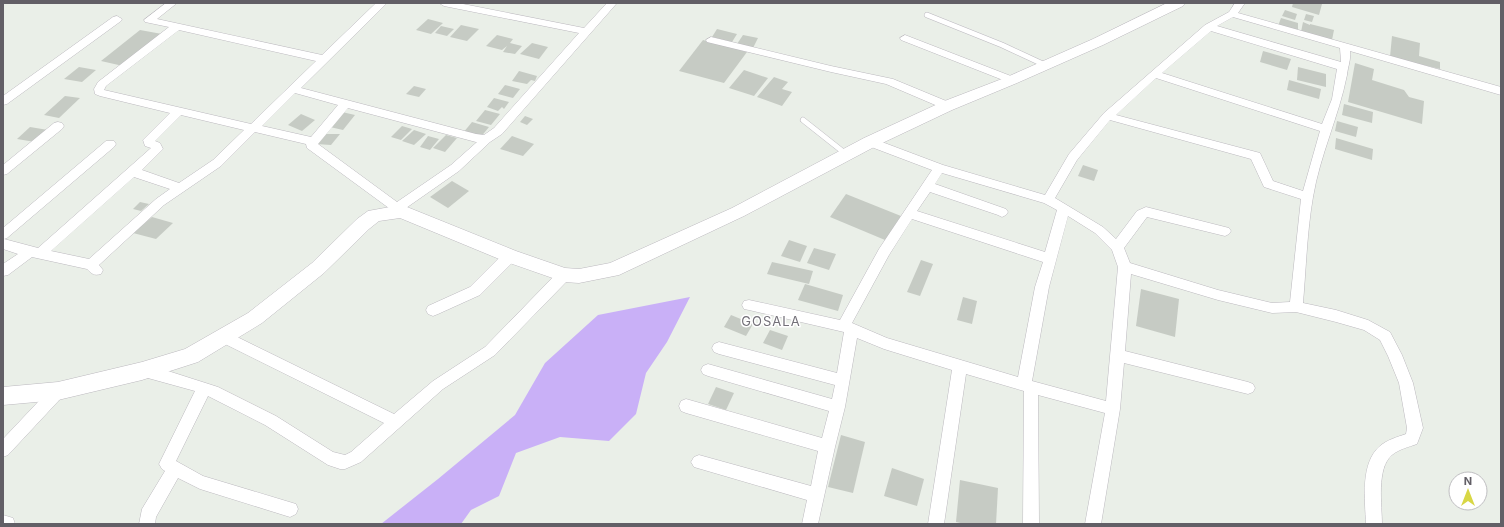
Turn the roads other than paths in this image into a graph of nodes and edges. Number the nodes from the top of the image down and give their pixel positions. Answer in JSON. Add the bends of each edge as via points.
{"nodes":[{"id":1,"x":172,"y":3,"type":"edge"},
{"id":2,"x":382,"y":3,"type":"edge"},
{"id":3,"x":444,"y":3,"type":"edge"},
{"id":4,"x":490,"y":3,"type":"edge"},
{"id":5,"x":612,"y":3,"type":"edge"},
{"id":6,"x":1178,"y":3,"type":"edge"},
{"id":7,"x":1240,"y":3,"type":"edge"},
{"id":8,"x":483,"y":11,"type":"junction"},
{"id":9,"x":1232,"y":14,"type":"junction"},
{"id":10,"x":927,"y":15,"type":"dead end"},
{"id":11,"x":117,"y":19,"type":"dead end"},
{"id":12,"x":177,"y":26,"type":"junction"},
{"id":13,"x":1209,"y":28,"type":"junction"},
{"id":14,"x":587,"y":32,"type":"junction"},
{"id":15,"x":905,"y":38,"type":"dead end"},
{"id":16,"x":711,"y":40,"type":"dead end"},
{"id":17,"x":1345,"y":46,"type":"junction"},
{"id":18,"x":324,"y":59,"type":"junction"},
{"id":19,"x":1045,"y":66,"type":"junction"},
{"id":20,"x":1343,"y":67,"type":"junction"},
{"id":21,"x":1154,"y":74,"type":"junction"},
{"id":22,"x":1012,"y":80,"type":"junction"},
{"id":23,"x":292,"y":89,"type":"junction"},
{"id":24,"x":1501,"y":91,"type":"edge"},
{"id":25,"x":3,"y":101,"type":"edge"},
{"id":26,"x":345,"y":104,"type":"junction"},
{"id":27,"x":947,"y":106,"type":"junction"},
{"id":28,"x":179,"y":112,"type":"junction"},
{"id":29,"x":1108,"y":116,"type":"junction"},
{"id":30,"x":803,"y":120,"type":"dead end"},
{"id":31,"x":58,"y":126,"type":"dead end"},
{"id":32,"x":252,"y":128,"type":"junction"},
{"id":33,"x":1326,"y":129,"type":"junction"},
{"id":34,"x":486,"y":139,"type":"junction"},
{"id":35,"x":314,"y":142,"type":"junction"},
{"id":36,"x":870,"y":142,"type":"junction"},
{"id":37,"x":110,"y":144,"type":"dead end"},
{"id":38,"x":846,"y":154,"type":"junction"},
{"id":39,"x":940,"y":168,"type":"junction"},
{"id":40,"x":3,"y":171,"type":"edge"},
{"id":41,"x":133,"y":172,"type":"junction"},
{"id":42,"x":927,"y":186,"type":"junction"},
{"id":43,"x":180,"y":188,"type":"junction"},
{"id":44,"x":1307,"y":197,"type":"junction"},
{"id":45,"x":1048,"y":200,"type":"junction"},
{"id":46,"x":1064,"y":208,"type":"junction"},
{"id":47,"x":399,"y":210,"type":"junction"},
{"id":48,"x":1002,"y":212,"type":"dead end"},
{"id":49,"x":909,"y":213,"type":"junction"},
{"id":50,"x":1225,"y":231,"type":"dead end"},
{"id":51,"x":3,"y":235,"type":"edge"},
{"id":52,"x":3,"y":244,"type":"edge"},
{"id":53,"x":1117,"y":247,"type":"junction"},
{"id":54,"x":35,"y":253,"type":"junction"},
{"id":55,"x":510,"y":256,"type":"junction"},
{"id":56,"x":1050,"y":259,"type":"junction"},
{"id":57,"x":1125,"y":267,"type":"junction"},
{"id":58,"x":3,"y":271,"type":"edge"},
{"id":59,"x":564,"y":275,"type":"junction"},
{"id":60,"x":749,"y":305,"type":"dead end"},
{"id":61,"x":1296,"y":308,"type":"junction"},
{"id":62,"x":433,"y":310,"type":"dead end"},
{"id":63,"x":848,"y":328,"type":"junction"},
{"id":64,"x":224,"y":336,"type":"junction"},
{"id":65,"x":719,"y":348,"type":"dead end"},
{"id":66,"x":1118,"y":355,"type":"junction"},
{"id":67,"x":960,"y":366,"type":"junction"},
{"id":68,"x":708,"y":370,"type":"dead end"},
{"id":69,"x":142,"y":371,"type":"junction"},
{"id":70,"x":842,"y":381,"type":"junction"},
{"id":71,"x":1028,"y":386,"type":"junction"},
{"id":72,"x":204,"y":388,"type":"junction"},
{"id":73,"x":1248,"y":388,"type":"dead end"},
{"id":74,"x":58,"y":391,"type":"junction"},
{"id":75,"x":3,"y":396,"type":"edge"},
{"id":76,"x":686,"y":406,"type":"dead end"},
{"id":77,"x":838,"y":407,"type":"junction"},
{"id":78,"x":1113,"y":409,"type":"junction"},
{"id":79,"x":396,"y":422,"type":"junction"},
{"id":80,"x":827,"y":447,"type":"junction"},
{"id":81,"x":3,"y":450,"type":"edge"},
{"id":82,"x":699,"y":462,"type":"dead end"},
{"id":83,"x":175,"y":468,"type":"junction"},
{"id":84,"x":816,"y":495,"type":"junction"},
{"id":85,"x":290,"y":509,"type":"dead end"},
{"id":86,"x":3,"y":523,"type":"edge"},
{"id":87,"x":7,"y":524,"type":"edge"},
{"id":88,"x":147,"y":524,"type":"edge"},
{"id":89,"x":810,"y":524,"type":"edge"},
{"id":90,"x":936,"y":524,"type":"edge"},
{"id":91,"x":1031,"y":524,"type":"edge"},
{"id":92,"x":1093,"y":524,"type":"edge"},
{"id":93,"x":1374,"y":524,"type":"edge"}],
"edges":[{"from":1,"to":12,"type":"street","via":[[149,20]]},
{"from":2,"to":18,"type":"street"},
{"from":3,"to":8,"type":"street"},
{"from":4,"to":8,"type":"street"},
{"from":5,"to":14,"type":"street"},
{"from":6,"to":19,"type":"main road"},
{"from":7,"to":9,"type":"street"},
{"from":8,"to":14,"type":"street"},
{"from":9,"to":13,"type":"street"},
{"from":9,"to":17,"type":"street"},
{"from":10,"to":19,"type":"lane","via":[[1002,45]]},
{"from":11,"to":25,"type":"street"},
{"from":12,"to":18,"type":"street"},
{"from":12,"to":28,"type":"street","via":[[102,84],[99,92]]},
{"from":13,"to":20,"type":"street"},
{"from":13,"to":21,"type":"street"},
{"from":14,"to":34,"type":"street","via":[[498,131]]},
{"from":15,"to":22,"type":"street"},
{"from":16,"to":27,"type":"street","via":[[889,81]]},
{"from":17,"to":20,"type":"street","via":[[1346,62]]},
{"from":17,"to":24,"type":"street"},
{"from":18,"to":23,"type":"street"},
{"from":19,"to":22,"type":"main road"},
{"from":20,"to":33,"type":"street","via":[[1337,99]]},
{"from":21,"to":29,"type":"street"},
{"from":21,"to":33,"type":"street"},
{"from":22,"to":27,"type":"main road"},
{"from":23,"to":26,"type":"street"},
{"from":23,"to":32,"type":"street"},
{"from":26,"to":34,"type":"street"},
{"from":26,"to":35,"type":"street"},
{"from":27,"to":36,"type":"main road"},
{"from":28,"to":32,"type":"street"},
{"from":28,"to":41,"type":"street","via":[[151,137],[149,143],[157,149]]},
{"from":29,"to":44,"type":"street","via":[[1256,156],[1268,184]]},
{"from":29,"to":45,"type":"street","via":[[1073,157]]},
{"from":30,"to":38,"type":"lane"},
{"from":31,"to":40,"type":"street"},
{"from":32,"to":35,"type":"street"},
{"from":32,"to":43,"type":"street","via":[[217,163]]},
{"from":33,"to":44,"type":"street"},
{"from":34,"to":47,"type":"street","via":[[475,152]]},
{"from":35,"to":47,"type":"street","via":[[311,145]]},
{"from":36,"to":38,"type":"main road"},
{"from":36,"to":39,"type":"street"},
{"from":37,"to":51,"type":"street"},
{"from":38,"to":59,"type":"main road","via":[[738,212],[613,270],[579,276]]},
{"from":39,"to":42,"type":"street"},
{"from":39,"to":45,"type":"street"},
{"from":41,"to":43,"type":"street"},
{"from":41,"to":54,"type":"street"},
{"from":42,"to":48,"type":"street"},
{"from":42,"to":49,"type":"street"},
{"from":43,"to":54,"type":"street","via":[[160,202],[94,268]]},
{"from":44,"to":61,"type":"street"},
{"from":45,"to":46,"type":"street"},
{"from":46,"to":53,"type":"street","via":[[1099,230]]},
{"from":46,"to":56,"type":"street"},
{"from":47,"to":55,"type":"main road"},
{"from":47,"to":64,"type":"main road","via":[[374,216],[318,268],[255,318]]},
{"from":49,"to":56,"type":"street"},
{"from":49,"to":63,"type":"street","via":[[884,252]]},
{"from":50,"to":53,"type":"street","via":[[1146,212],[1141,214]]},
{"from":52,"to":54,"type":"street"},
{"from":53,"to":57,"type":"street"},
{"from":54,"to":58,"type":"street"},
{"from":55,"to":59,"type":"main road"},
{"from":55,"to":62,"type":"street","via":[[475,291]]},
{"from":56,"to":71,"type":"street","via":[[1042,288]]},
{"from":57,"to":61,"type":"street","via":[[1272,308]]},
{"from":57,"to":66,"type":"street"},
{"from":59,"to":79,"type":"street","via":[[490,351],[438,385]]},
{"from":60,"to":63,"type":"street"},
{"from":61,"to":93,"type":"street","via":[[1368,326],[1385,336],[1406,383],[1414,428],[1412,439],[1382,453],[1376,463]]},
{"from":63,"to":67,"type":"street","via":[[884,343]]},
{"from":63,"to":70,"type":"street"},
{"from":64,"to":69,"type":"main road","via":[[191,356]]},
{"from":64,"to":79,"type":"street"},
{"from":65,"to":70,"type":"street"},
{"from":66,"to":73,"type":"street"},
{"from":66,"to":78,"type":"street"},
{"from":67,"to":71,"type":"street"},
{"from":67,"to":90,"type":"street"},
{"from":68,"to":77,"type":"street"},
{"from":69,"to":72,"type":"street"},
{"from":69,"to":74,"type":"main road"},
{"from":70,"to":77,"type":"street"},
{"from":71,"to":78,"type":"street"},
{"from":71,"to":91,"type":"street"},
{"from":72,"to":79,"type":"street","via":[[254,411],[337,462],[345,462],[356,457]]},
{"from":72,"to":83,"type":"street","via":[[167,464]]},
{"from":74,"to":75,"type":"main road"},
{"from":74,"to":81,"type":"street"},
{"from":76,"to":80,"type":"street"},
{"from":77,"to":80,"type":"street"},
{"from":78,"to":92,"type":"street"},
{"from":80,"to":84,"type":"street"},
{"from":82,"to":84,"type":"street"},
{"from":83,"to":85,"type":"street","via":[[200,482]]},
{"from":83,"to":88,"type":"street","via":[[148,515]]},
{"from":84,"to":89,"type":"street"},
{"from":86,"to":87,"type":"street"}]}
